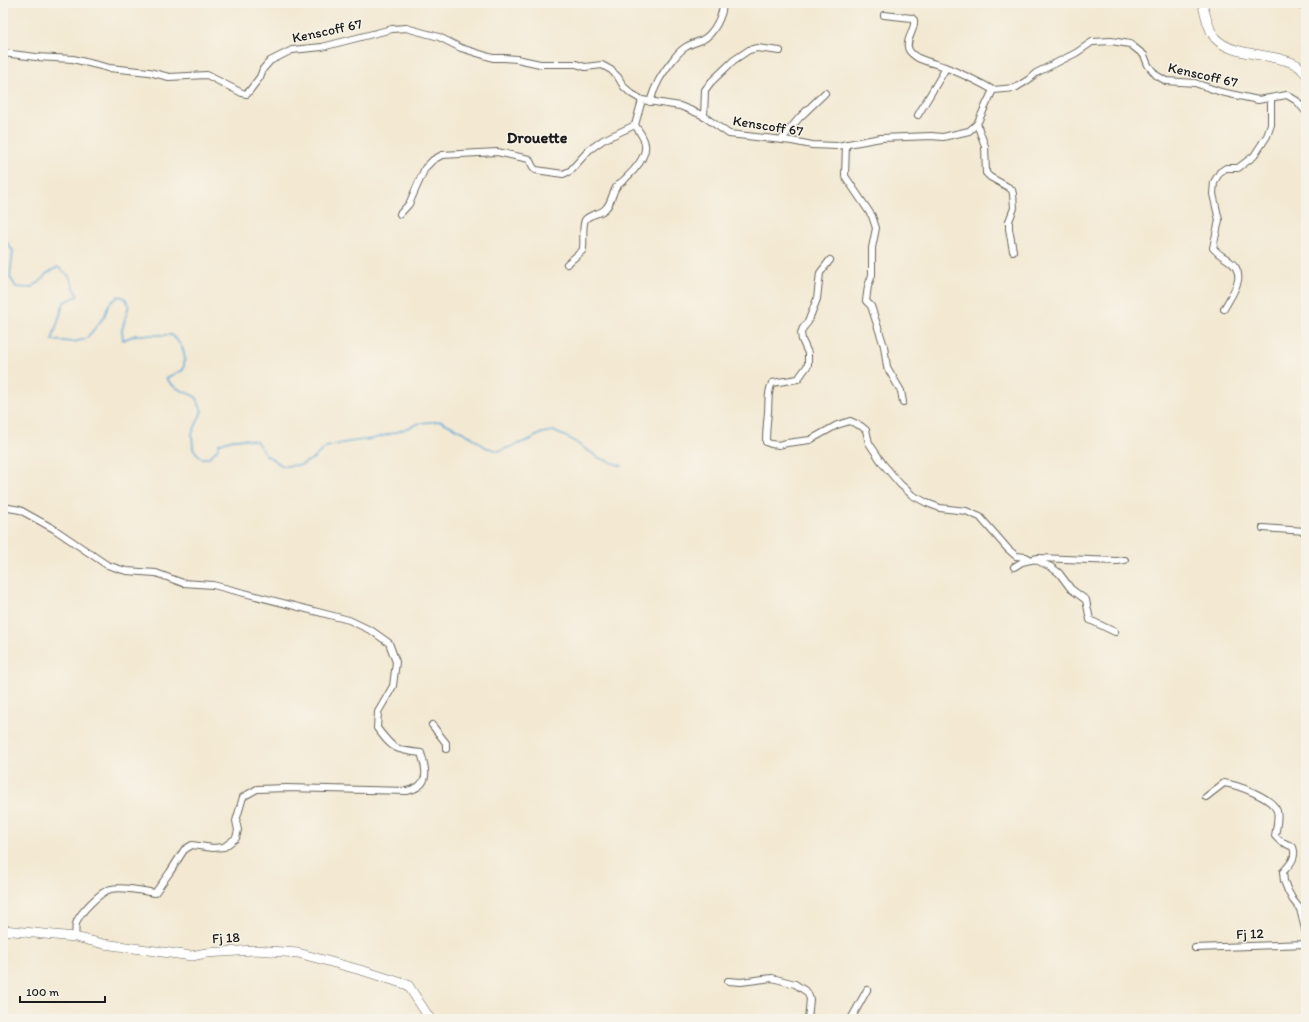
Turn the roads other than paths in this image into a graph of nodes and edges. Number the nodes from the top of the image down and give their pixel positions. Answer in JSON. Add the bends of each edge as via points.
{"nodes":[{"id":1,"x":723,"y":3,"type":"edge"},
{"id":2,"x":1202,"y":3,"type":"edge"},
{"id":3,"x":1296,"y":3,"type":"edge"},
{"id":4,"x":1306,"y":4,"type":"edge"},
{"id":5,"x":884,"y":15,"type":"dead end"},
{"id":6,"x":780,"y":51,"type":"dead end"},
{"id":7,"x":3,"y":53,"type":"edge"},
{"id":8,"x":946,"y":68,"type":"junction"},
{"id":9,"x":1306,"y":74,"type":"edge"},
{"id":10,"x":993,"y":90,"type":"junction"},
{"id":11,"x":825,"y":93,"type":"dead end"},
{"id":12,"x":1271,"y":98,"type":"junction"},
{"id":13,"x":642,"y":100,"type":"junction"},
{"id":14,"x":650,"y":102,"type":"junction"},
{"id":15,"x":1306,"y":112,"type":"edge"},
{"id":16,"x":918,"y":115,"type":"dead end"},
{"id":17,"x":704,"y":117,"type":"junction"},
{"id":18,"x":977,"y":124,"type":"junction"},
{"id":19,"x":635,"y":125,"type":"junction"},
{"id":20,"x":782,"y":139,"type":"junction"},
{"id":21,"x":846,"y":144,"type":"junction"},
{"id":22,"x":400,"y":214,"type":"dead end"},
{"id":23,"x":1013,"y":251,"type":"dead end"},
{"id":24,"x":830,"y":260,"type":"dead end"},
{"id":25,"x":567,"y":264,"type":"dead end"},
{"id":26,"x":1224,"y":309,"type":"dead end"},
{"id":27,"x":903,"y":402,"type":"dead end"},
{"id":28,"x":3,"y":507,"type":"edge"},
{"id":29,"x":1263,"y":528,"type":"dead end"},
{"id":30,"x":1306,"y":531,"type":"edge"},
{"id":31,"x":1032,"y":560,"type":"junction"},
{"id":32,"x":1125,"y":560,"type":"dead end"},
{"id":33,"x":1014,"y":567,"type":"dead end"},
{"id":34,"x":1115,"y":632,"type":"dead end"},
{"id":35,"x":432,"y":725,"type":"dead end"},
{"id":36,"x":446,"y":749,"type":"dead end"},
{"id":37,"x":1206,"y":797,"type":"dead end"},
{"id":38,"x":3,"y":930,"type":"edge"},
{"id":39,"x":1306,"y":933,"type":"edge"},
{"id":40,"x":75,"y":937,"type":"junction"},
{"id":41,"x":1306,"y":944,"type":"edge"},
{"id":42,"x":1195,"y":948,"type":"dead end"},
{"id":43,"x":728,"y":981,"type":"dead end"},
{"id":44,"x":867,"y":990,"type":"dead end"},
{"id":45,"x":430,"y":1019,"type":"edge"},
{"id":46,"x":637,"y":1019,"type":"edge"},
{"id":47,"x":659,"y":1019,"type":"edge"},
{"id":48,"x":808,"y":1019,"type":"edge"},
{"id":49,"x":851,"y":1019,"type":"edge"}],
"edges":[{"from":1,"to":14,"type":"street","via":[[718,22],[704,38],[681,50],[660,77]]},
{"from":2,"to":9,"type":"street","via":[[1209,27],[1224,45],[1286,61],[1298,66]]},
{"from":3,"to":4,"type":"street"},
{"from":5,"to":8,"type":"street","via":[[912,18],[915,23],[909,38],[909,49],[912,54]]},
{"from":6,"to":17,"type":"street","via":[[757,48],[734,60],[705,90]]},
{"from":7,"to":13,"type":"street","name":"Kenscoff 67","via":[[73,59],[109,68],[169,77],[207,75],[247,94],[270,61],[292,50],[322,47],[392,29],[406,28],[439,37],[461,48],[494,58],[540,64],[576,64],[586,67],[602,64],[618,77],[628,91]]},
{"from":8,"to":10,"type":"street","via":[[981,82]]},
{"from":8,"to":16,"type":"street"},
{"from":10,"to":12,"type":"street","name":"Kenscoff 67","via":[[1015,88],[1036,73],[1092,42],[1111,41],[1130,44],[1144,55],[1156,75],[1166,82],[1195,83],[1258,100]]},
{"from":10,"to":18,"type":"street"},
{"from":11,"to":20,"type":"street"},
{"from":12,"to":15,"type":"street","name":"Kenscoff 67","via":[[1287,95],[1297,101]]},
{"from":12,"to":26,"type":"street","via":[[1271,125],[1254,156],[1238,168],[1226,168],[1214,182],[1213,194],[1219,220],[1213,248],[1235,266],[1240,275]]},
{"from":13,"to":14,"type":"street","name":"Kenscoff 67"},
{"from":13,"to":19,"type":"street"},
{"from":14,"to":17,"type":"street","name":"Kenscoff 67","via":[[680,106]]},
{"from":17,"to":20,"type":"street","name":"Kenscoff 67","via":[[729,134]]},
{"from":18,"to":21,"type":"street","name":"Kenscoff 67","via":[[969,131],[949,136],[881,138]]},
{"from":18,"to":23,"type":"street","via":[[985,146],[986,173],[1012,190],[1014,208],[1009,229]]},
{"from":19,"to":22,"type":"street","via":[[603,140],[589,150],[570,171],[563,174],[536,170],[529,159],[497,152],[442,155],[425,168],[409,204]]},
{"from":19,"to":25,"type":"street","via":[[645,144],[644,154],[628,177],[617,185],[607,208],[586,219],[582,251]]},
{"from":20,"to":21,"type":"street","name":"Kenscoff 67","via":[[812,145]]},
{"from":21,"to":27,"type":"street","via":[[845,176],[872,216],[876,228],[872,248],[872,275],[866,301],[871,306],[882,340],[887,367],[901,391]]},
{"from":24,"to":31,"type":"street","via":[[820,273],[817,299],[801,333],[808,353],[808,365],[798,379],[772,383],[768,391],[766,442],[778,445],[810,440],[850,421],[866,430],[869,443],[883,464],[912,495],[940,508],[966,511],[980,517],[1016,556]]},
{"from":28,"to":40,"type":"street","via":[[20,510],[54,529],[106,565],[126,571],[156,573],[183,583],[213,585],[349,620],[372,631],[389,643],[396,662],[393,686],[378,712],[377,728],[396,749],[421,753],[426,772],[421,785],[407,791],[257,789],[243,797],[236,821],[236,838],[224,847],[192,845],[184,850],[155,893],[111,888],[84,910],[76,924]]},
{"from":29,"to":30,"type":"street"},
{"from":31,"to":32,"type":"street"},
{"from":31,"to":33,"type":"street"},
{"from":31,"to":34,"type":"street","via":[[1059,573],[1071,589],[1086,600],[1090,620]]},
{"from":35,"to":36,"type":"street","via":[[446,743]]},
{"from":37,"to":39,"type":"street","via":[[1224,783],[1259,795],[1276,810],[1275,836],[1293,847],[1295,852],[1294,858],[1283,872],[1284,881],[1300,909]]},
{"from":38,"to":40,"type":"street","name":"Fj 18"},
{"from":40,"to":45,"type":"street","name":"Fj 18","via":[[104,944],[192,956],[255,950],[298,953],[408,986]]},
{"from":41,"to":42,"type":"street","name":"Fj 12"},
{"from":43,"to":48,"type":"street","via":[[772,978],[795,984],[807,992],[810,999]]},
{"from":44,"to":49,"type":"street"},
{"from":46,"to":47,"type":"street"}]}
